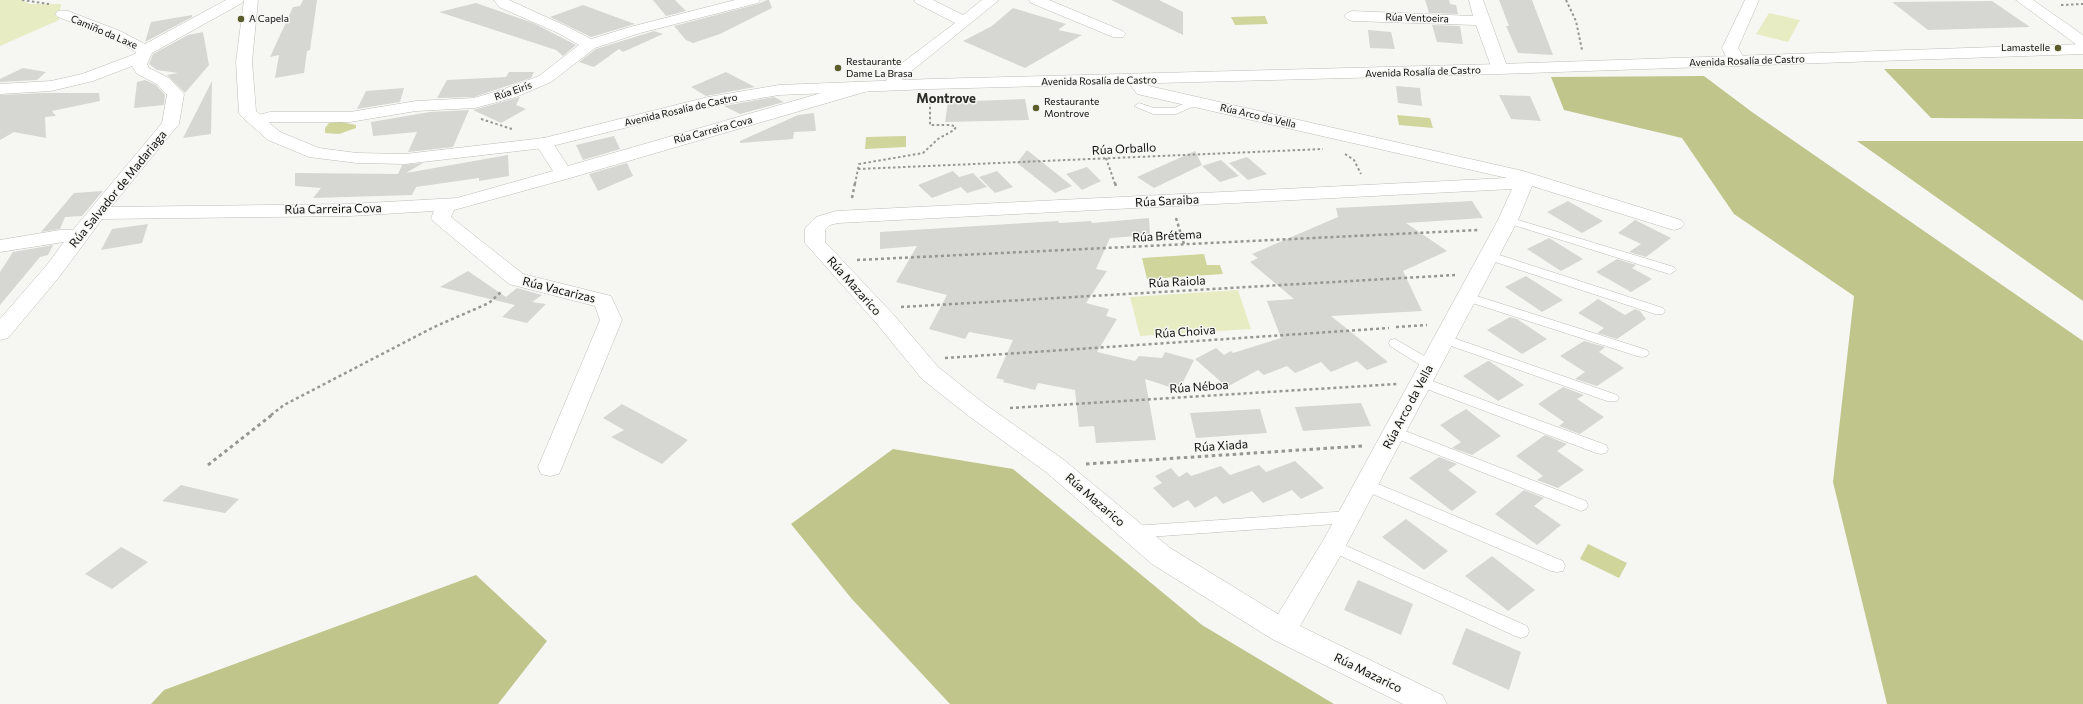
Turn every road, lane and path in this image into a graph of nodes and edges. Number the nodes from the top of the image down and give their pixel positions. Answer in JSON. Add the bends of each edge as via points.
{"nodes":[{"id":1,"x":22,"y":0,"type":"edge"},
{"id":2,"x":237,"y":0,"type":"edge"},
{"id":3,"x":251,"y":0,"type":"edge"},
{"id":4,"x":501,"y":0,"type":"edge"},
{"id":5,"x":753,"y":0,"type":"edge"},
{"id":6,"x":921,"y":0,"type":"edge"},
{"id":7,"x":992,"y":0,"type":"edge"},
{"id":8,"x":1036,"y":0,"type":"edge"},
{"id":9,"x":1476,"y":0,"type":"edge"},
{"id":10,"x":1566,"y":0,"type":"edge"},
{"id":11,"x":1752,"y":0,"type":"edge"},
{"id":12,"x":2023,"y":0,"type":"edge"},
{"id":13,"x":63,"y":14,"type":"joint"},
{"id":14,"x":1352,"y":16,"type":"dead end"},
{"id":15,"x":1482,"y":21,"type":"junction"},
{"id":16,"x":965,"y":22,"type":"junction"},
{"id":17,"x":1118,"y":34,"type":"dead end"},
{"id":18,"x":2083,"y":42,"type":"edge"},
{"id":19,"x":589,"y":45,"type":"junction"},
{"id":20,"x":2083,"y":49,"type":"edge"},
{"id":21,"x":143,"y":54,"type":"junction"},
{"id":22,"x":1738,"y":61,"type":"junction"},
{"id":23,"x":1586,"y":66,"type":"junction"},
{"id":24,"x":1500,"y":69,"type":"junction"},
{"id":25,"x":1135,"y":80,"type":"junction"},
{"id":26,"x":893,"y":85,"type":"junction"},
{"id":27,"x":862,"y":87,"type":"junction"},
{"id":28,"x":0,"y":89,"type":"edge"},
{"id":29,"x":488,"y":99,"type":"junction"},
{"id":30,"x":930,"y":102,"type":"dead end"},
{"id":31,"x":1196,"y":102,"type":"junction"},
{"id":32,"x":1140,"y":106,"type":"dead end"},
{"id":33,"x":257,"y":121,"type":"junction"},
{"id":34,"x":544,"y":142,"type":"junction"},
{"id":35,"x":1324,"y":149,"type":"dead end"},
{"id":36,"x":1341,"y":152,"type":"dead end"},
{"id":37,"x":1106,"y":158,"type":"junction"},
{"id":38,"x":858,"y":169,"type":"junction"},
{"id":39,"x":564,"y":174,"type":"junction"},
{"id":40,"x":1525,"y":180,"type":"junction"},
{"id":41,"x":1369,"y":190,"type":"junction"},
{"id":42,"x":1171,"y":200,"type":"junction"},
{"id":43,"x":1121,"y":203,"type":"junction"},
{"id":44,"x":446,"y":205,"type":"junction"},
{"id":45,"x":98,"y":212,"type":"junction"},
{"id":46,"x":836,"y":217,"type":"junction"},
{"id":47,"x":1674,"y":224,"type":"dead end"},
{"id":48,"x":1505,"y":225,"type":"junction"},
{"id":49,"x":815,"y":229,"type":"joint"},
{"id":50,"x":79,"y":236,"type":"junction"},
{"id":51,"x":1184,"y":244,"type":"junction"},
{"id":52,"x":0,"y":246,"type":"edge"},
{"id":53,"x":832,"y":261,"type":"junction"},
{"id":54,"x":1485,"y":265,"type":"junction"},
{"id":55,"x":1670,"y":270,"type":"dead end"},
{"id":56,"x":516,"y":279,"type":"junction"},
{"id":57,"x":1468,"y":297,"type":"junction"},
{"id":58,"x":875,"y":308,"type":"junction"},
{"id":59,"x":1659,"y":311,"type":"dead end"},
{"id":60,"x":1449,"y":331,"type":"junction"},
{"id":61,"x":0,"y":333,"type":"edge"},
{"id":62,"x":1396,"y":342,"type":"dead end"},
{"id":63,"x":1642,"y":353,"type":"dead end"},
{"id":64,"x":919,"y":359,"type":"junction"},
{"id":65,"x":1426,"y":374,"type":"junction"},
{"id":66,"x":1612,"y":398,"type":"dead end"},
{"id":67,"x":978,"y":410,"type":"junction"},
{"id":68,"x":1391,"y":438,"type":"junction"},
{"id":69,"x":1601,"y":449,"type":"dead end"},
{"id":70,"x":208,"y":465,"type":"dead end"},
{"id":71,"x":1055,"y":466,"type":"junction"},
{"id":72,"x":550,"y":468,"type":"dead end"},
{"id":73,"x":1366,"y":485,"type":"junction"},
{"id":74,"x":1581,"y":505,"type":"dead end"},
{"id":75,"x":1349,"y":517,"type":"junction"},
{"id":76,"x":1132,"y":532,"type":"junction"},
{"id":77,"x":1333,"y":546,"type":"junction"},
{"id":78,"x":1557,"y":566,"type":"dead end"},
{"id":79,"x":1282,"y":631,"type":"junction"},
{"id":80,"x":1521,"y":631,"type":"dead end"},
{"id":81,"x":1432,"y":704,"type":"edge"}],
"edges":[{"from":1,"to":13,"type":"path","via":[[53,4]]},
{"from":2,"to":21,"type":"street"},
{"from":3,"to":33,"type":"street","name":"Avenida Rosalía de Castro","via":[[244,62],[248,113]]},
{"from":4,"to":19,"type":"street","via":[[504,4],[563,30]]},
{"from":5,"to":19,"type":"street","name":"Rúa Eirís","via":[[635,30]]},
{"from":6,"to":16,"type":"street"},
{"from":7,"to":16,"type":"street"},
{"from":8,"to":17,"type":"street"},
{"from":9,"to":15,"type":"street"},
{"from":10,"to":23,"type":"path","via":[[1576,21]]},
{"from":11,"to":22,"type":"street","via":[[1730,48]]},
{"from":12,"to":18,"type":"street"},
{"from":13,"to":21,"type":"street","name":"Camiño da Laxe","via":[[115,34]]},
{"from":14,"to":15,"type":"street","name":"Rúa Ventoeira"},
{"from":15,"to":24,"type":"street"},
{"from":16,"to":26,"type":"street","via":[[895,76]]},
{"from":19,"to":29,"type":"street","name":"Rúa Eirís","via":[[545,79]]},
{"from":20,"to":22,"type":"street","name":"Avenida Rosalía de Castro"},
{"from":21,"to":28,"type":"street","via":[[80,79],[51,86]]},
{"from":21,"to":45,"type":"street","name":"Rúa Salvador de Madariaga","via":[[139,64],[144,71],[163,81],[176,94],[170,124]]},
{"from":22,"to":23,"type":"street","name":"Avenida Rosalía de Castro"},
{"from":23,"to":24,"type":"street","name":"Avenida Rosalía de Castro"},
{"from":24,"to":25,"type":"street","name":"Avenida Rosalía de Castro"},
{"from":25,"to":26,"type":"street","name":"Avenida Rosalía de Castro"},
{"from":25,"to":31,"type":"street","name":"Rúa Arco da Vella","via":[[1143,90]]},
{"from":26,"to":27,"type":"street","name":"Avenida Rosalía de Castro"},
{"from":27,"to":34,"type":"street","name":"Avenida Rosalía de Castro","via":[[779,90],[708,102]]},
{"from":27,"to":39,"type":"street","name":"Rúa Carreira Cova"},
{"from":29,"to":33,"type":"street","name":"Rúa Eirís","via":[[416,106],[350,117],[270,117]]},
{"from":29,"to":34,"type":"path","via":[[478,118]]},
{"from":30,"to":38,"type":"path","via":[[930,125],[951,125],[956,127],[954,130],[938,139],[923,153],[859,164]]},
{"from":31,"to":32,"type":"lane","via":[[1176,111],[1166,112]]},
{"from":31,"to":40,"type":"street","name":"Rúa Arco da Vella"},
{"from":33,"to":34,"type":"street","name":"Avenida Rosalía de Castro","via":[[274,136],[315,153],[357,158],[405,159]]},
{"from":34,"to":39,"type":"street"},
{"from":35,"to":37,"type":"path","name":"Rúa Orballo"},
{"from":36,"to":41,"type":"path","via":[[1354,160]]},
{"from":37,"to":38,"type":"path","name":"Rúa Orballo"},
{"from":37,"to":43,"type":"path"},
{"from":38,"to":46,"type":"path","via":[[852,200]]},
{"from":39,"to":44,"type":"street","name":"Rúa Carreira Cova","via":[[458,204]]},
{"from":40,"to":41,"type":"street","name":"Rúa Saraiba"},
{"from":40,"to":47,"type":"street","name":"Rúa Arco da Vella"},
{"from":40,"to":48,"type":"street","name":"Rúa Arco da Vella"},
{"from":41,"to":42,"type":"street","name":"Rúa Saraiba"},
{"from":42,"to":43,"type":"street","name":"Rúa Saraiba"},
{"from":42,"to":51,"type":"path"},
{"from":43,"to":46,"type":"street","name":"Rúa Saraiba"},
{"from":44,"to":45,"type":"street","name":"Rúa Carreira Cova","via":[[350,210]]},
{"from":44,"to":56,"type":"street","name":"Rúa Vacarizas","via":[[441,218]]},
{"from":45,"to":50,"type":"street","name":"Rúa Salvador de Madariaga"},
{"from":46,"to":49,"type":"street","name":"Rúa Saraiba","via":[[823,221]]},
{"from":48,"to":51,"type":"path","name":"Rúa Brétema"},
{"from":48,"to":54,"type":"street","name":"Rúa Arco da Vella"},
{"from":48,"to":55,"type":"lane"},
{"from":49,"to":53,"type":"street","name":"Rúa Mazarico","via":[[816,243]]},
{"from":50,"to":52,"type":"street","via":[[60,236]]},
{"from":50,"to":61,"type":"street","name":"Rúa Salvador de Madariaga"},
{"from":51,"to":53,"type":"path","name":"Rúa Brétema"},
{"from":53,"to":58,"type":"street","name":"Rúa Mazarico"},
{"from":54,"to":57,"type":"street","name":"Rúa Arco da Vella"},
{"from":54,"to":58,"type":"path","name":"Rúa Raiola"},
{"from":54,"to":59,"type":"lane"},
{"from":56,"to":70,"type":"path","via":[[489,303],[434,327],[284,405]]},
{"from":56,"to":72,"type":"street","name":"Rúa Vacarizas","via":[[604,301],[611,320]]},
{"from":57,"to":60,"type":"street","name":"Rúa Arco da Vella"},
{"from":57,"to":63,"type":"lane"},
{"from":58,"to":64,"type":"street","name":"Rúa Mazarico"},
{"from":60,"to":64,"type":"path","name":"Rúa Choiva"},
{"from":60,"to":65,"type":"street","name":"Rúa Arco da Vella"},
{"from":60,"to":66,"type":"lane"},
{"from":62,"to":65,"type":"lane"},
{"from":64,"to":67,"type":"street","name":"Rúa Mazarico","via":[[930,373]]},
{"from":65,"to":67,"type":"path","name":"Rúa Néboa"},
{"from":65,"to":68,"type":"street","name":"Rúa Arco da Vella"},
{"from":65,"to":69,"type":"lane"},
{"from":67,"to":71,"type":"street","name":"Rúa Mazarico"},
{"from":68,"to":71,"type":"path","name":"Rúa Xiada"},
{"from":68,"to":73,"type":"street","name":"Rúa Arco da Vella"},
{"from":68,"to":74,"type":"lane"},
{"from":71,"to":76,"type":"street","name":"Rúa Mazarico"},
{"from":73,"to":75,"type":"street","name":"Rúa Arco da Vella"},
{"from":73,"to":78,"type":"lane"},
{"from":75,"to":76,"type":"lane"},
{"from":75,"to":77,"type":"street","name":"Rúa Arco da Vella"},
{"from":76,"to":79,"type":"street","name":"Rúa Mazarico","via":[[1161,556]]},
{"from":77,"to":79,"type":"street","name":"Rúa Arco da Vella"},
{"from":77,"to":80,"type":"lane"},
{"from":79,"to":81,"type":"street","name":"Rúa Mazarico"}]}
